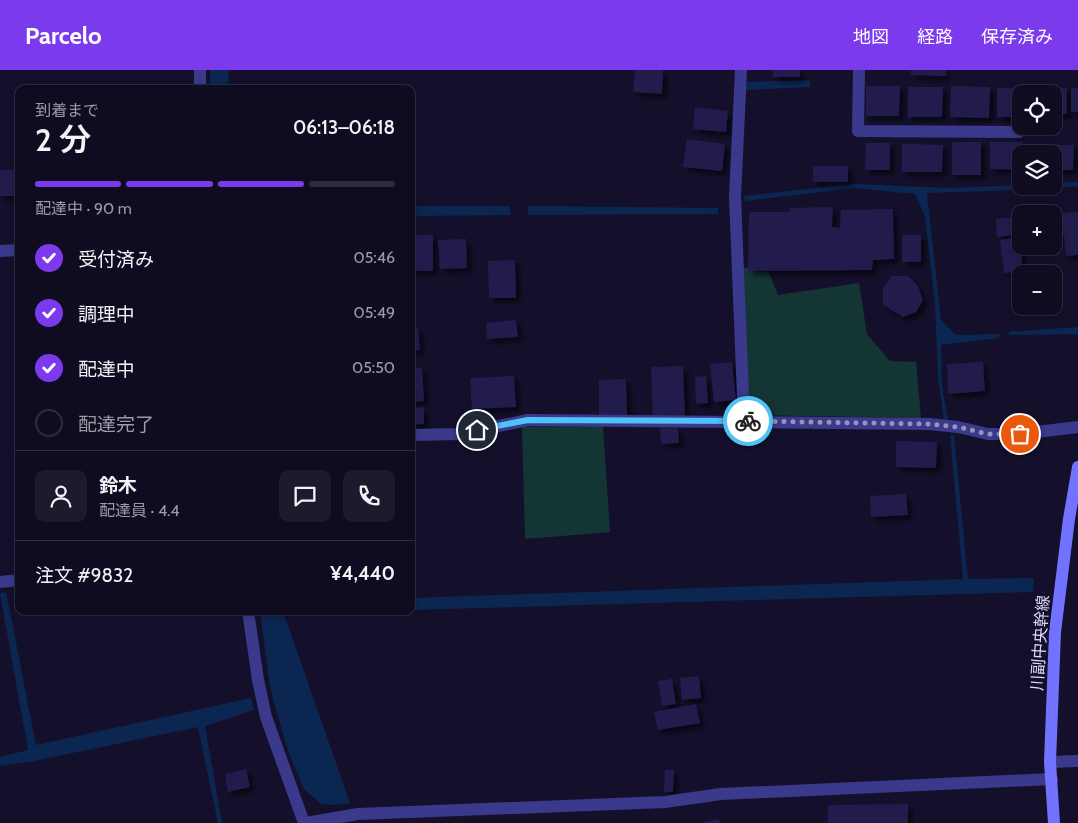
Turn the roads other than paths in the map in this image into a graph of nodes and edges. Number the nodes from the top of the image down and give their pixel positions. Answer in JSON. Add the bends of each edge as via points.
{"nodes":[{"id":1,"x":200,"y":70,"type":"edge"},
{"id":2,"x":741,"y":70,"type":"edge"},
{"id":3,"x":860,"y":70,"type":"edge"},
{"id":4,"x":200,"y":85,"type":"edge"},
{"id":5,"x":1012,"y":132,"type":"edge"},
{"id":6,"x":15,"y":250,"type":"edge"},
{"id":7,"x":0,"y":251,"type":"edge"},
{"id":8,"x":744,"y":421,"type":"junction"},
{"id":9,"x":1078,"y":427,"type":"edge"},
{"id":10,"x":415,"y":435,"type":"edge"},
{"id":11,"x":1078,"y":467,"type":"edge"},
{"id":12,"x":15,"y":580,"type":"edge"},
{"id":13,"x":0,"y":582,"type":"edge"},
{"id":14,"x":249,"y":615,"type":"edge"},
{"id":15,"x":1078,"y":761,"type":"edge"},
{"id":16,"x":1050,"y":762,"type":"junction"},
{"id":17,"x":1052,"y":780,"type":"junction"},
{"id":18,"x":305,"y":823,"type":"edge"},
{"id":19,"x":1054,"y":823,"type":"edge"}],
"edges":[{"from":1,"to":4,"type":"street"},
{"from":2,"to":8,"type":"street","via":[[735,197]]},
{"from":3,"to":5,"type":"street","via":[[858,131]]},
{"from":6,"to":7,"type":"street"},
{"from":8,"to":9,"type":"street","via":[[929,424],[988,434]]},
{"from":8,"to":10,"type":"street","via":[[528,420],[460,434]]},
{"from":11,"to":16,"type":"street","name":"川副中央幹線","via":[[1055,632]]},
{"from":12,"to":13,"type":"street"},
{"from":14,"to":18,"type":"street","via":[[266,717]]},
{"from":15,"to":16,"type":"street"},
{"from":16,"to":17,"type":"street","name":"川副中央幹線"},
{"from":17,"to":18,"type":"street","via":[[720,794],[665,802],[358,814]]},
{"from":17,"to":19,"type":"street","name":"川副中央幹線"}]}
